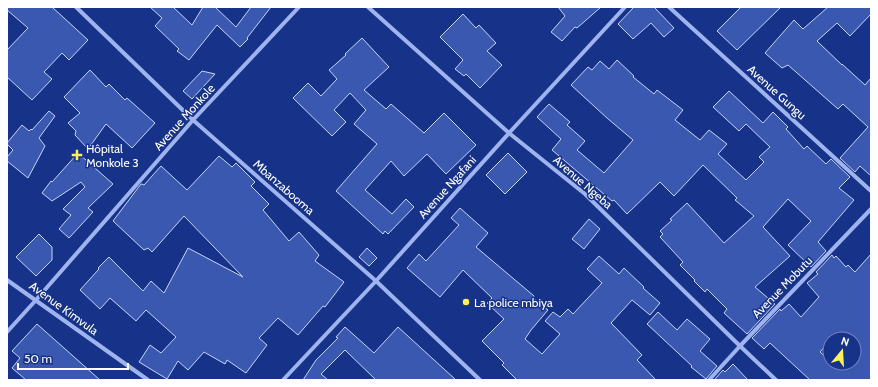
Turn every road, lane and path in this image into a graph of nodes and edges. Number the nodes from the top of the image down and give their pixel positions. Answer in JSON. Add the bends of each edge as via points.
{"nodes":[{"id":1,"x":76,"y":7,"type":"edge"},
{"id":2,"x":299,"y":7,"type":"edge"},
{"id":3,"x":368,"y":7,"type":"edge"},
{"id":4,"x":625,"y":7,"type":"edge"},
{"id":5,"x":669,"y":7,"type":"edge"},
{"id":6,"x":193,"y":120,"type":"junction"},
{"id":7,"x":509,"y":134,"type":"junction"},
{"id":8,"x":871,"y":191,"type":"edge"},
{"id":9,"x":871,"y":209,"type":"edge"},
{"id":10,"x":7,"y":280,"type":"edge"},
{"id":11,"x":376,"y":281,"type":"junction"},
{"id":12,"x":36,"y":300,"type":"junction"},
{"id":13,"x":7,"y":332,"type":"edge"},
{"id":14,"x":740,"y":346,"type":"junction"},
{"id":15,"x":148,"y":380,"type":"edge"},
{"id":16,"x":283,"y":380,"type":"edge"},
{"id":17,"x":480,"y":380,"type":"edge"},
{"id":18,"x":709,"y":380,"type":"edge"},
{"id":19,"x":776,"y":380,"type":"edge"}],
"edges":[{"from":1,"to":6,"type":"street","name":"Mbanzabooma"},
{"from":2,"to":6,"type":"street","name":"Avenue Monkole"},
{"from":3,"to":7,"type":"street","name":"Avenue Ngeba"},
{"from":4,"to":7,"type":"street","name":"Avenue Ngafani"},
{"from":5,"to":8,"type":"street","name":"Avenue Gungu"},
{"from":6,"to":11,"type":"street","name":"Mbanzabooma"},
{"from":6,"to":12,"type":"street","name":"Avenue Monkole"},
{"from":7,"to":11,"type":"street","name":"Avenue Ngafani"},
{"from":7,"to":14,"type":"street","name":"Avenue Ngeba","via":[[585,194]]},
{"from":9,"to":14,"type":"street","name":"Avenue Mobutu"},
{"from":10,"to":12,"type":"street","name":"Avenue Kimvula"},
{"from":11,"to":16,"type":"street","name":"Avenue Ngafani"},
{"from":11,"to":17,"type":"street","name":"Mbanzabooma"},
{"from":12,"to":13,"type":"street","name":"Avenue Monkole"},
{"from":12,"to":15,"type":"street","name":"Avenue Kimvula"},
{"from":14,"to":18,"type":"street","name":"Avenue Mobutu"},
{"from":14,"to":19,"type":"street","name":"Avenue Ngeba"}]}
